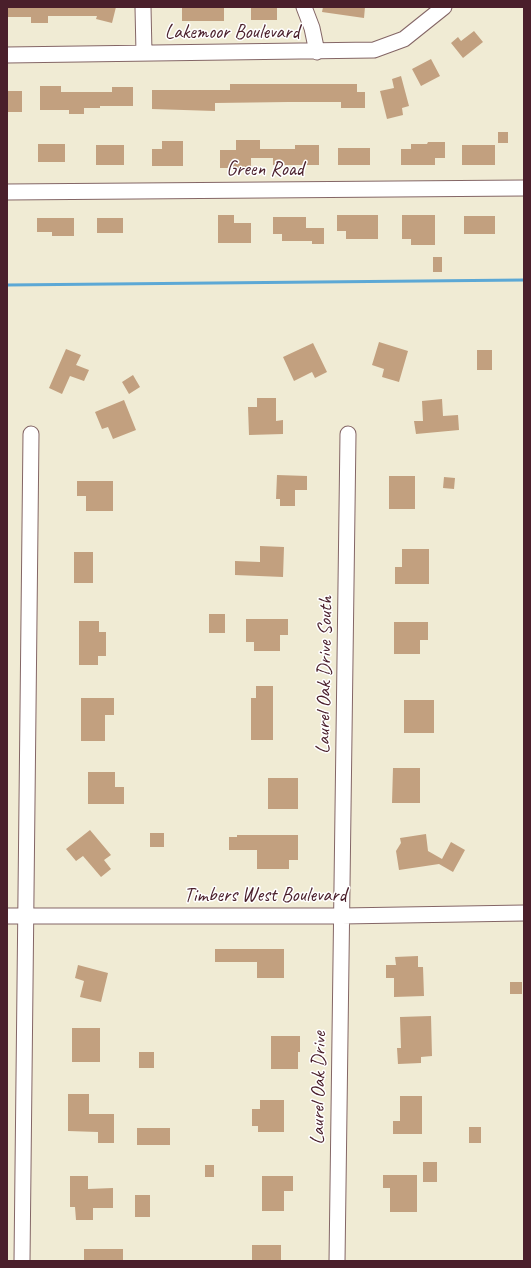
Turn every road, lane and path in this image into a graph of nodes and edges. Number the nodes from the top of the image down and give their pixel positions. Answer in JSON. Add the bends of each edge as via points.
{"nodes":[{"id":1,"x":143,"y":7,"type":"edge"},
{"id":2,"x":304,"y":7,"type":"edge"},
{"id":3,"x":444,"y":7,"type":"edge"},
{"id":4,"x":317,"y":52,"type":"junction"},
{"id":5,"x":144,"y":53,"type":"junction"},
{"id":6,"x":7,"y":55,"type":"edge"},
{"id":7,"x":524,"y":188,"type":"edge"},
{"id":8,"x":7,"y":192,"type":"edge"},
{"id":9,"x":31,"y":434,"type":"dead end"},
{"id":10,"x":348,"y":434,"type":"dead end"},
{"id":11,"x":524,"y":913,"type":"edge"},
{"id":12,"x":7,"y":916,"type":"edge"},
{"id":13,"x":26,"y":916,"type":"junction"},
{"id":14,"x":342,"y":916,"type":"junction"},
{"id":15,"x":22,"y":1261,"type":"edge"},
{"id":16,"x":337,"y":1261,"type":"edge"}],
"edges":[{"from":1,"to":5,"type":"street"},
{"from":2,"to":4,"type":"street"},
{"from":3,"to":4,"type":"street","name":"Lakemoor Boulevard","via":[[404,39],[374,50]]},
{"from":4,"to":5,"type":"street","name":"Lakemoor Boulevard"},
{"from":5,"to":6,"type":"street","name":"Lakemoor Boulevard"},
{"from":7,"to":8,"type":"street","name":"Green Road"},
{"from":9,"to":13,"type":"street"},
{"from":10,"to":14,"type":"street","name":"Laurel Oak Drive South"},
{"from":11,"to":14,"type":"street","name":"Timbers West Boulevard"},
{"from":12,"to":13,"type":"street","name":"Timbers West Boulevard"},
{"from":13,"to":14,"type":"street","name":"Timbers West Boulevard"},
{"from":13,"to":15,"type":"street"},
{"from":14,"to":16,"type":"street","name":"Laurel Oak Drive"}]}
